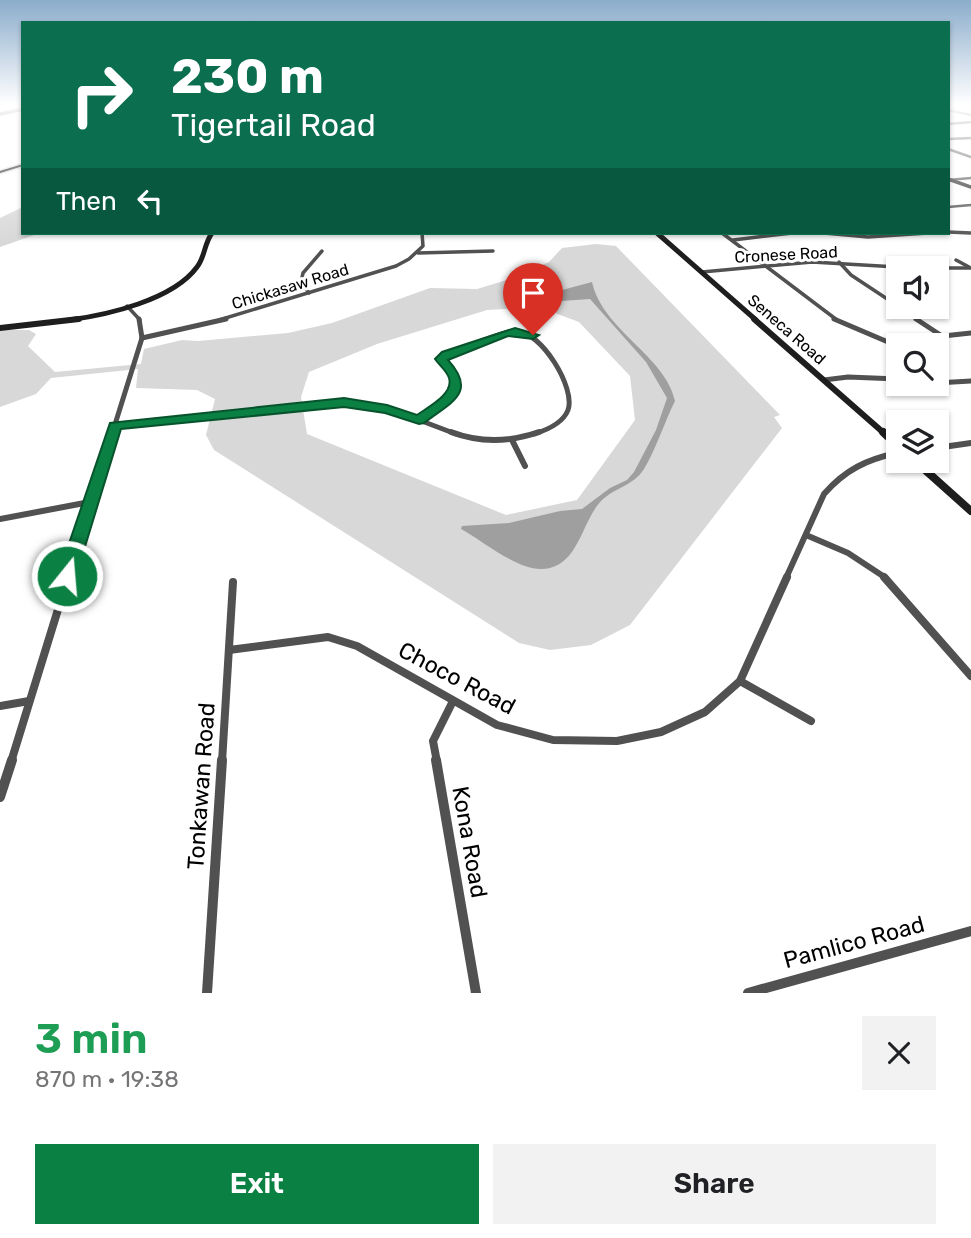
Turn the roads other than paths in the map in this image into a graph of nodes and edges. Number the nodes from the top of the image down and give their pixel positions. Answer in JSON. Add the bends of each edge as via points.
{"nodes":[{"id":1,"x":950,"y":150,"type":"edge"},
{"id":2,"x":971,"y":158,"type":"edge"},
{"id":3,"x":21,"y":164,"type":"edge"},
{"id":4,"x":0,"y":170,"type":"edge"},
{"id":5,"x":971,"y":178,"type":"edge"},
{"id":6,"x":950,"y":179,"type":"edge"},
{"id":7,"x":950,"y":179,"type":"edge"},
{"id":8,"x":971,"y":187,"type":"edge"},
{"id":9,"x":971,"y":205,"type":"edge"},
{"id":10,"x":950,"y":207,"type":"edge"},
{"id":11,"x":950,"y":232,"type":"edge"},
{"id":12,"x":971,"y":233,"type":"edge"},
{"id":13,"x":210,"y":235,"type":"edge"},
{"id":14,"x":423,"y":235,"type":"edge"},
{"id":15,"x":659,"y":235,"type":"edge"},
{"id":16,"x":725,"y":235,"type":"edge"},
{"id":17,"x":775,"y":235,"type":"edge"},
{"id":18,"x":846,"y":235,"type":"edge"},
{"id":19,"x":898,"y":235,"type":"edge"},
{"id":20,"x":733,"y":240,"type":"junction"},
{"id":21,"x":322,"y":251,"type":"dead end"},
{"id":22,"x":493,"y":251,"type":"dead end"},
{"id":23,"x":418,"y":253,"type":"junction"},
{"id":24,"x":956,"y":260,"type":"dead end"},
{"id":25,"x":839,"y":262,"type":"junction"},
{"id":26,"x":764,"y":266,"type":"junction"},
{"id":27,"x":886,"y":266,"type":"edge"},
{"id":28,"x":949,"y":268,"type":"edge"},
{"id":29,"x":971,"y":268,"type":"edge"},
{"id":30,"x":702,"y":272,"type":"junction"},
{"id":31,"x":309,"y":293,"type":"junction"},
{"id":32,"x":885,"y":299,"type":"joint"},
{"id":33,"x":127,"y":306,"type":"junction"},
{"id":34,"x":0,"y":328,"type":"edge"},
{"id":35,"x":937,"y":333,"type":"edge"},
{"id":36,"x":971,"y":333,"type":"edge"},
{"id":37,"x":949,"y":335,"type":"edge"},
{"id":38,"x":142,"y":338,"type":"junction"},
{"id":39,"x":886,"y":342,"type":"edge"},
{"id":40,"x":886,"y":378,"type":"edge"},
{"id":41,"x":824,"y":380,"type":"junction"},
{"id":42,"x":971,"y":381,"type":"edge"},
{"id":43,"x":949,"y":382,"type":"edge"},
{"id":44,"x":419,"y":420,"type":"junction"},
{"id":45,"x":115,"y":426,"type":"junction"},
{"id":46,"x":886,"y":435,"type":"edge"},
{"id":47,"x":512,"y":440,"type":"junction"},
{"id":48,"x":971,"y":443,"type":"edge"},
{"id":49,"x":949,"y":446,"type":"edge"},
{"id":50,"x":886,"y":456,"type":"edge"},
{"id":51,"x":525,"y":466,"type":"dead end"},
{"id":52,"x":929,"y":473,"type":"edge"},
{"id":53,"x":90,"y":502,"type":"junction"},
{"id":54,"x":971,"y":511,"type":"edge"},
{"id":55,"x":0,"y":519,"type":"edge"},
{"id":56,"x":806,"y":536,"type":"junction"},
{"id":57,"x":233,"y":582,"type":"dead end"},
{"id":58,"x":229,"y":650,"type":"junction"},
{"id":59,"x":971,"y":677,"type":"edge"},
{"id":60,"x":740,"y":681,"type":"junction"},
{"id":61,"x":29,"y":701,"type":"junction"},
{"id":62,"x":453,"y":702,"type":"junction"},
{"id":63,"x":0,"y":706,"type":"edge"},
{"id":64,"x":811,"y":721,"type":"dead end"},
{"id":65,"x":0,"y":797,"type":"edge"},
{"id":66,"x":971,"y":931,"type":"edge"},
{"id":67,"x":207,"y":993,"type":"edge"},
{"id":68,"x":476,"y":993,"type":"edge"},
{"id":69,"x":748,"y":993,"type":"edge"}],
"edges":[{"from":1,"to":2,"type":"street"},
{"from":3,"to":4,"type":"main road"},
{"from":5,"to":6,"type":"street"},
{"from":7,"to":8,"type":"street"},
{"from":9,"to":10,"type":"street"},
{"from":11,"to":12,"type":"street"},
{"from":13,"to":33,"type":"street","via":[[197,269]]},
{"from":14,"to":23,"type":"street"},
{"from":15,"to":30,"type":"street","name":"Seneca Road"},
{"from":16,"to":20,"type":"street"},
{"from":17,"to":20,"type":"street"},
{"from":18,"to":19,"type":"street"},
{"from":20,"to":26,"type":"street"},
{"from":21,"to":31,"type":"street","via":[[303,274],[301,282]]},
{"from":22,"to":23,"type":"street"},
{"from":23,"to":31,"type":"street","name":"Chickasaw Road","via":[[396,266]]},
{"from":24,"to":29,"type":"street"},
{"from":25,"to":26,"type":"street","name":"Cronese Road"},
{"from":25,"to":27,"type":"street","name":"Cronese Road"},
{"from":25,"to":32,"type":"street"},
{"from":26,"to":30,"type":"street","name":"Cronese Road"},
{"from":26,"to":39,"type":"street","via":[[851,328]]},
{"from":28,"to":29,"type":"street"},
{"from":30,"to":41,"type":"street","name":"Seneca Road"},
{"from":31,"to":38,"type":"street","name":"Chickasaw Road"},
{"from":32,"to":35,"type":"street"},
{"from":33,"to":34,"type":"street","via":[[52,323]]},
{"from":33,"to":38,"type":"street","via":[[143,326]]},
{"from":36,"to":37,"type":"street"},
{"from":38,"to":45,"type":"street"},
{"from":40,"to":41,"type":"street"},
{"from":41,"to":46,"type":"street","name":"Seneca Road"},
{"from":42,"to":43,"type":"street"},
{"from":44,"to":45,"type":"street","via":[[344,402]]},
{"from":44,"to":47,"type":"street","via":[[479,440]]},
{"from":44,"to":47,"type":"street","via":[[450,397],[456,386],[455,376],[441,359],[506,332],[527,332],[540,340],[570,398],[561,419],[550,428]]},
{"from":45,"to":53,"type":"street"},
{"from":47,"to":51,"type":"street"},
{"from":48,"to":49,"type":"street"},
{"from":50,"to":56,"type":"street","name":"Choco Road","via":[[838,475],[824,494]]},
{"from":52,"to":54,"type":"street"},
{"from":53,"to":55,"type":"street"},
{"from":53,"to":61,"type":"street"},
{"from":56,"to":59,"type":"street","via":[[848,553],[882,574]]},
{"from":56,"to":60,"type":"street","name":"Choco Road"},
{"from":57,"to":58,"type":"street","name":"Tonkawan Road"},
{"from":58,"to":62,"type":"street","name":"Choco Road","via":[[328,637],[357,646]]},
{"from":58,"to":67,"type":"street","name":"Tonkawan Road"},
{"from":60,"to":62,"type":"street","name":"Choco Road","via":[[705,712],[662,732],[617,741],[553,740],[497,725]]},
{"from":60,"to":64,"type":"street"},
{"from":61,"to":63,"type":"street"},
{"from":61,"to":65,"type":"street"},
{"from":62,"to":68,"type":"street","name":"Kona Road","via":[[433,741]]},
{"from":66,"to":69,"type":"street","name":"Pamlico Road"}]}
